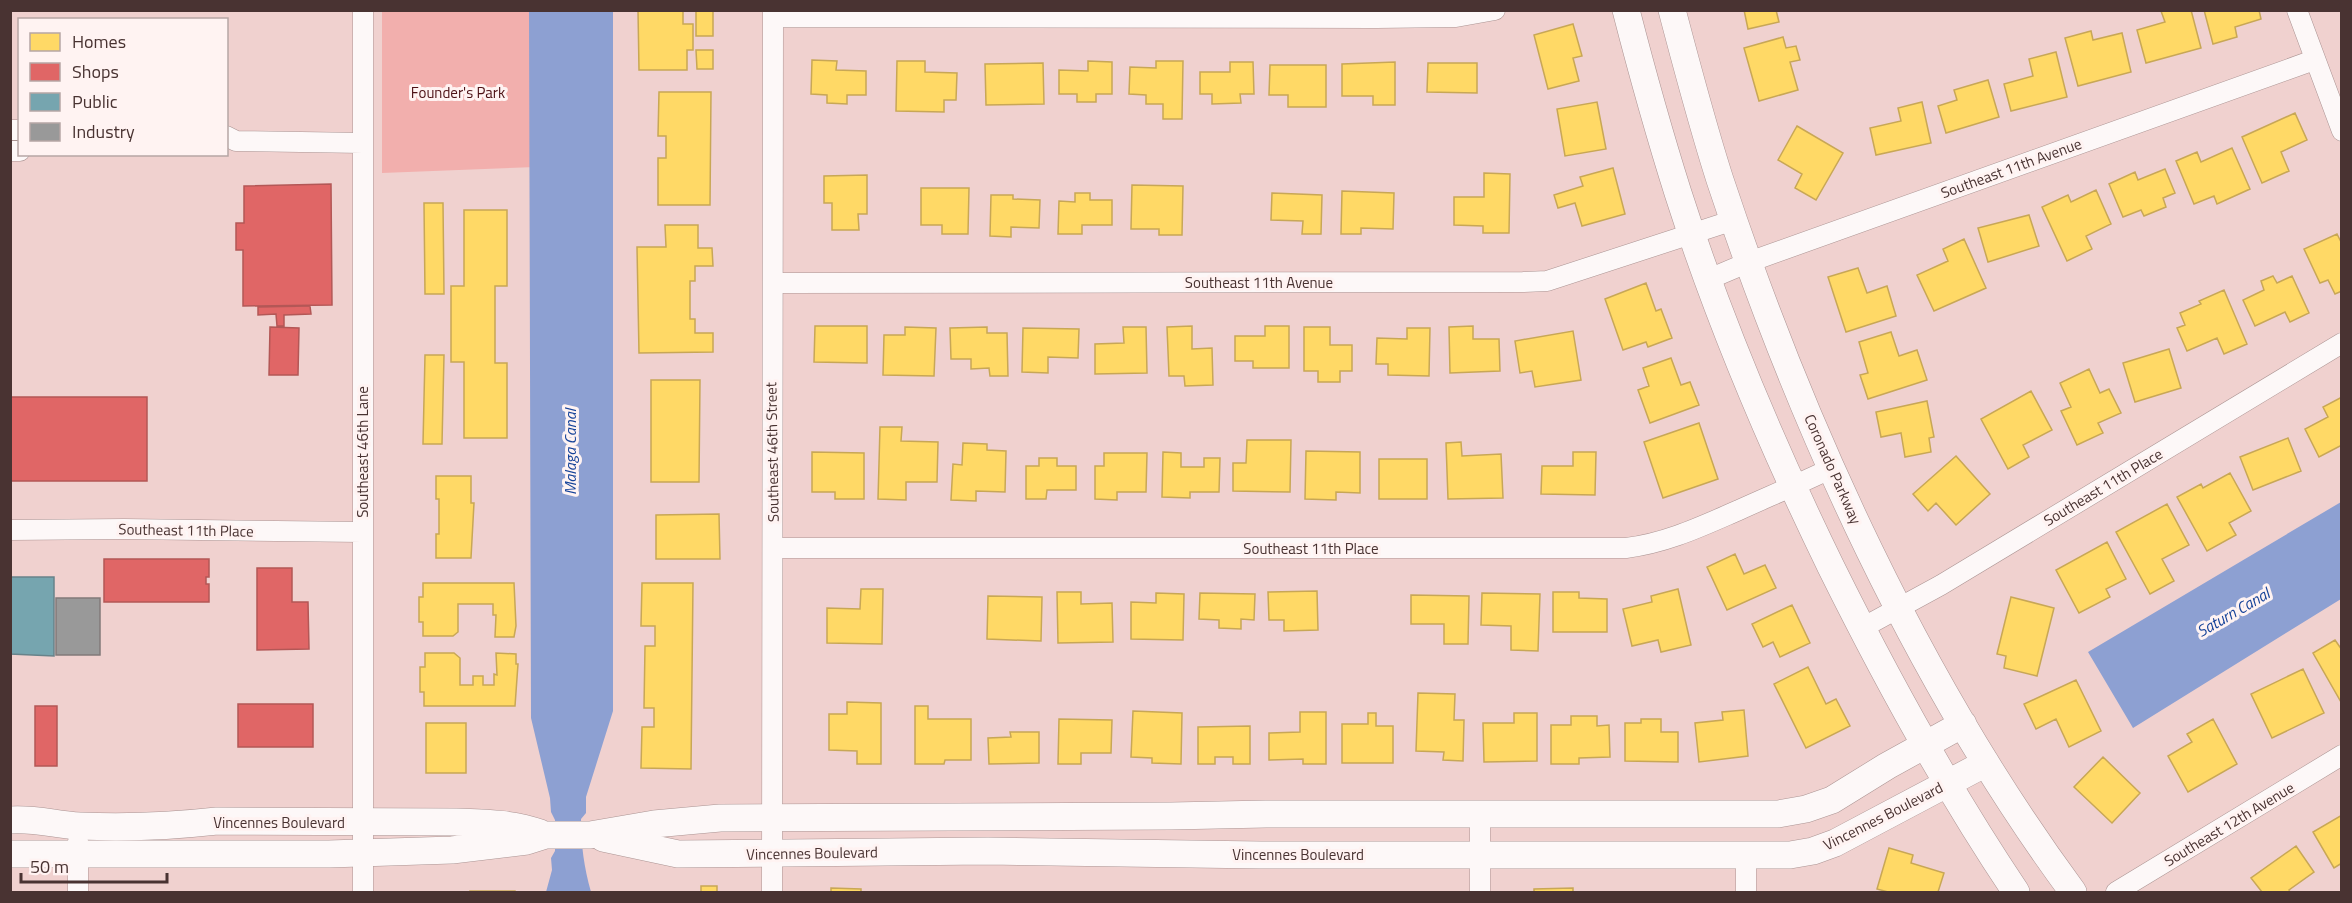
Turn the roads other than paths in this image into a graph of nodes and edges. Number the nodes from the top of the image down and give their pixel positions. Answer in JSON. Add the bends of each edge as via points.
{"nodes":[{"id":1,"x":363,"y":10,"type":"edge"},
{"id":2,"x":1495,"y":10,"type":"edge"},
{"id":3,"x":1626,"y":10,"type":"edge"},
{"id":4,"x":1672,"y":10,"type":"edge"},
{"id":5,"x":2297,"y":10,"type":"edge"},
{"id":6,"x":773,"y":14,"type":"edge"},
{"id":7,"x":2314,"y":60,"type":"junction"},
{"id":8,"x":2342,"y":131,"type":"edge"},
{"id":9,"x":230,"y":141,"type":"edge"},
{"id":10,"x":363,"y":142,"type":"junction"},
{"id":11,"x":1734,"y":220,"type":"junction"},
{"id":12,"x":1693,"y":234,"type":"junction"},
{"id":13,"x":1749,"y":262,"type":"junction"},
{"id":14,"x":1709,"y":279,"type":"junction"},
{"id":15,"x":774,"y":283,"type":"junction"},
{"id":16,"x":2342,"y":343,"type":"edge"},
{"id":17,"x":1832,"y":468,"type":"junction"},
{"id":18,"x":1793,"y":488,"type":"junction"},
{"id":19,"x":10,"y":530,"type":"edge"},
{"id":20,"x":362,"y":532,"type":"junction"},
{"id":21,"x":773,"y":548,"type":"junction"},
{"id":22,"x":1899,"y":608,"type":"junction"},
{"id":23,"x":1862,"y":628,"type":"junction"},
{"id":24,"x":1963,"y":724,"type":"junction"},
{"id":25,"x":1923,"y":745,"type":"junction"},
{"id":26,"x":2342,"y":755,"type":"edge"},
{"id":27,"x":1986,"y":763,"type":"junction"},
{"id":28,"x":1946,"y":783,"type":"junction"},
{"id":29,"x":1480,"y":814,"type":"junction"},
{"id":30,"x":774,"y":819,"type":"junction"},
{"id":31,"x":10,"y":820,"type":"edge"},
{"id":32,"x":363,"y":822,"type":"junction"},
{"id":33,"x":79,"y":826,"type":"junction"},
{"id":34,"x":546,"y":835,"type":"junction"},
{"id":35,"x":590,"y":835,"type":"junction"},
{"id":36,"x":363,"y":853,"type":"junction"},
{"id":37,"x":10,"y":854,"type":"edge"},
{"id":38,"x":78,"y":854,"type":"junction"},
{"id":39,"x":773,"y":854,"type":"junction"},
{"id":40,"x":1480,"y":855,"type":"junction"},
{"id":41,"x":1746,"y":856,"type":"junction"},
{"id":42,"x":78,"y":892,"type":"edge"},
{"id":43,"x":363,"y":892,"type":"edge"},
{"id":44,"x":772,"y":892,"type":"edge"},
{"id":45,"x":1480,"y":892,"type":"edge"},
{"id":46,"x":1746,"y":892,"type":"edge"},
{"id":47,"x":2016,"y":892,"type":"edge"},
{"id":48,"x":2073,"y":892,"type":"edge"},
{"id":49,"x":2116,"y":892,"type":"edge"}],
"edges":[{"from":1,"to":10,"type":"street","name":"Southeast 46th Lane"},
{"from":2,"to":6,"type":"street","via":[[1456,17],[1376,18]]},
{"from":3,"to":12,"type":"street"},
{"from":4,"to":11,"type":"street","name":"Coronado Parkway"},
{"from":5,"to":7,"type":"street"},
{"from":6,"to":15,"type":"street","name":"Southeast 46th Street"},
{"from":7,"to":8,"type":"street"},
{"from":7,"to":13,"type":"street","name":"Southeast 11th Avenue"},
{"from":9,"to":10,"type":"street"},
{"from":10,"to":20,"type":"street","name":"Southeast 46th Lane"},
{"from":11,"to":12,"type":"street","name":"Southeast 11th Avenue"},
{"from":11,"to":13,"type":"street","name":"Coronado Parkway"},
{"from":12,"to":14,"type":"street"},
{"from":12,"to":15,"type":"street","name":"Southeast 11th Avenue","via":[[1548,280],[1523,282]]},
{"from":13,"to":14,"type":"street","name":"Southeast 11th Avenue"},
{"from":13,"to":17,"type":"street","name":"Coronado Parkway"},
{"from":14,"to":18,"type":"street"},
{"from":15,"to":21,"type":"street","name":"Southeast 46th Street"},
{"from":16,"to":22,"type":"street","name":"Southeast 11th Place"},
{"from":17,"to":18,"type":"street","name":"Southeast 11th Place"},
{"from":17,"to":22,"type":"street","name":"Coronado Parkway"},
{"from":18,"to":21,"type":"street","name":"Southeast 11th Place","via":[[1671,539],[1626,548]]},
{"from":18,"to":23,"type":"street"},
{"from":19,"to":20,"type":"street","name":"Southeast 11th Place"},
{"from":20,"to":32,"type":"street","name":"Southeast 46th Lane"},
{"from":21,"to":30,"type":"street","name":"Southeast 46th Street"},
{"from":22,"to":23,"type":"street","name":"Southeast 11th Place"},
{"from":22,"to":24,"type":"street","name":"Coronado Parkway"},
{"from":23,"to":25,"type":"street"},
{"from":24,"to":25,"type":"street","name":"Vincennes Boulevard"},
{"from":24,"to":27,"type":"street","name":"Coronado Parkway"},
{"from":25,"to":28,"type":"street"},
{"from":25,"to":29,"type":"street","name":"Vincennes Boulevard","via":[[1832,800],[1778,814]]},
{"from":26,"to":49,"type":"street","name":"Southeast 12th Avenue"},
{"from":27,"to":28,"type":"street","name":"Vincennes Boulevard"},
{"from":27,"to":48,"type":"street","name":"Coronado Parkway","via":[[2029,833]]},
{"from":28,"to":41,"type":"street","name":"Vincennes Boulevard","via":[[1813,851]]},
{"from":28,"to":47,"type":"street"},
{"from":29,"to":30,"type":"street","name":"Vincennes Boulevard"},
{"from":29,"to":40,"type":"street"},
{"from":30,"to":35,"type":"street","name":"Vincennes Boulevard","via":[[720,818]]},
{"from":30,"to":39,"type":"street","name":"Southeast 46th Street"},
{"from":31,"to":33,"type":"street","name":"Vincennes Boulevard","via":[[39,819]]},
{"from":32,"to":33,"type":"street","name":"Vincennes Boulevard","via":[[217,821]]},
{"from":32,"to":34,"type":"street","name":"Vincennes Boulevard","via":[[488,823],[527,828]]},
{"from":32,"to":36,"type":"street","name":"Southeast 46th Lane"},
{"from":33,"to":38,"type":"street"},
{"from":34,"to":35,"type":"street","name":"Vincennes Boulevard"},
{"from":34,"to":36,"type":"street","name":"Vincennes Boulevard","via":[[475,848]]},
{"from":35,"to":39,"type":"street","name":"Vincennes Boulevard","via":[[678,854]]},
{"from":36,"to":38,"type":"street","name":"Vincennes Boulevard"},
{"from":36,"to":43,"type":"street","name":"Southeast 46th Lane"},
{"from":37,"to":38,"type":"street","name":"Vincennes Boulevard"},
{"from":38,"to":42,"type":"street"},
{"from":39,"to":40,"type":"street","name":"Vincennes Boulevard","via":[[999,851]]},
{"from":39,"to":44,"type":"street","name":"Southeast 46th Street"},
{"from":40,"to":41,"type":"street","name":"Vincennes Boulevard"},
{"from":40,"to":45,"type":"street"},
{"from":41,"to":46,"type":"street"}]}
